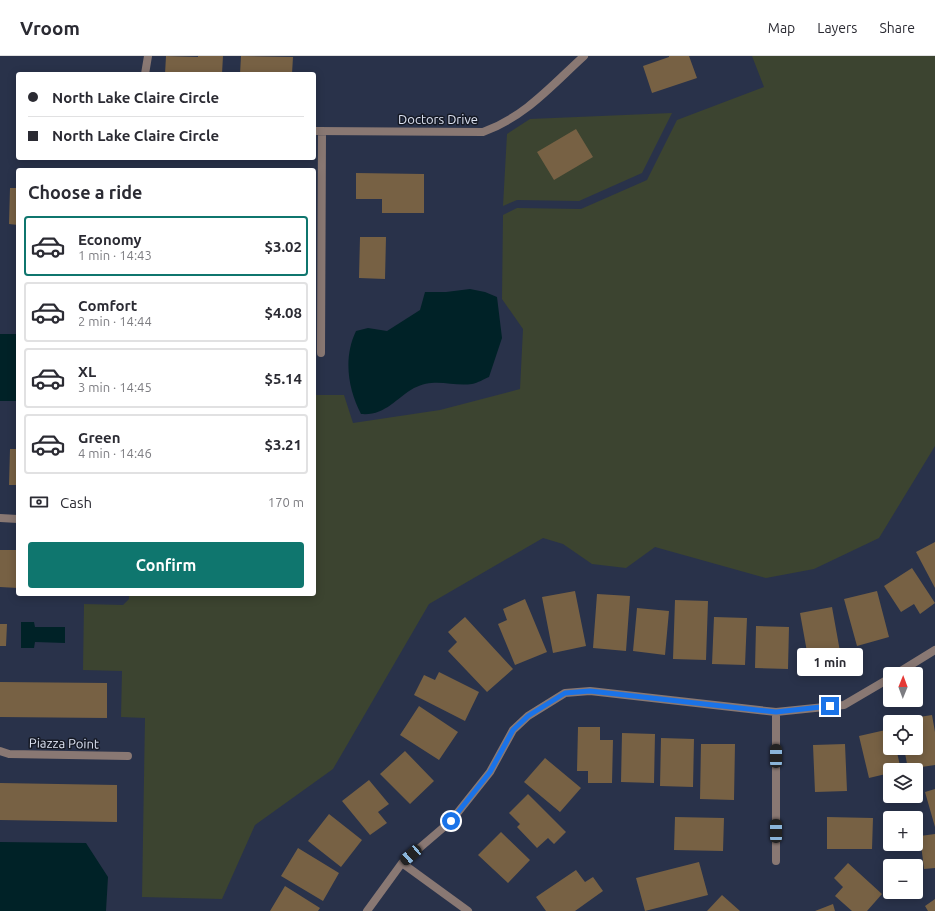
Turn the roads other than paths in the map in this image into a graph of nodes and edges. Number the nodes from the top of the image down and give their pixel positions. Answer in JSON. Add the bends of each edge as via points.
{"nodes":[{"id":1,"x":148,"y":56,"type":"edge"},
{"id":2,"x":584,"y":56,"type":"edge"},
{"id":3,"x":145,"y":72,"type":"edge"},
{"id":4,"x":318,"y":131,"type":"edge"},
{"id":5,"x":321,"y":353,"type":"dead end"},
{"id":6,"x":0,"y":518,"type":"edge"},
{"id":7,"x":16,"y":519,"type":"edge"},
{"id":8,"x":935,"y":650,"type":"edge"},
{"id":9,"x":907,"y":667,"type":"edge"},
{"id":10,"x":883,"y":682,"type":"edge"},
{"id":11,"x":776,"y":712,"type":"junction"},
{"id":12,"x":0,"y":751,"type":"edge"},
{"id":13,"x":128,"y":756,"type":"dead end"},
{"id":14,"x":776,"y":861,"type":"dead end"},
{"id":15,"x":402,"y":864,"type":"junction"},
{"id":16,"x":367,"y":911,"type":"edge"},
{"id":17,"x":468,"y":911,"type":"edge"}],
"edges":[{"from":1,"to":3,"type":"street"},
{"from":2,"to":4,"type":"street","name":"Doctors Drive","via":[[525,111],[503,125],[483,132]]},
{"from":4,"to":5,"type":"street"},
{"from":6,"to":7,"type":"street"},
{"from":8,"to":9,"type":"street"},
{"from":10,"to":11,"type":"street","via":[[844,705]]},
{"from":11,"to":14,"type":"street"},
{"from":11,"to":15,"type":"street","via":[[590,691],[565,693],[528,716],[513,730],[490,772],[451,821]]},
{"from":12,"to":13,"type":"street","name":"Piazza Point","via":[[9,754]]},
{"from":15,"to":16,"type":"street"},
{"from":15,"to":17,"type":"street"}]}
